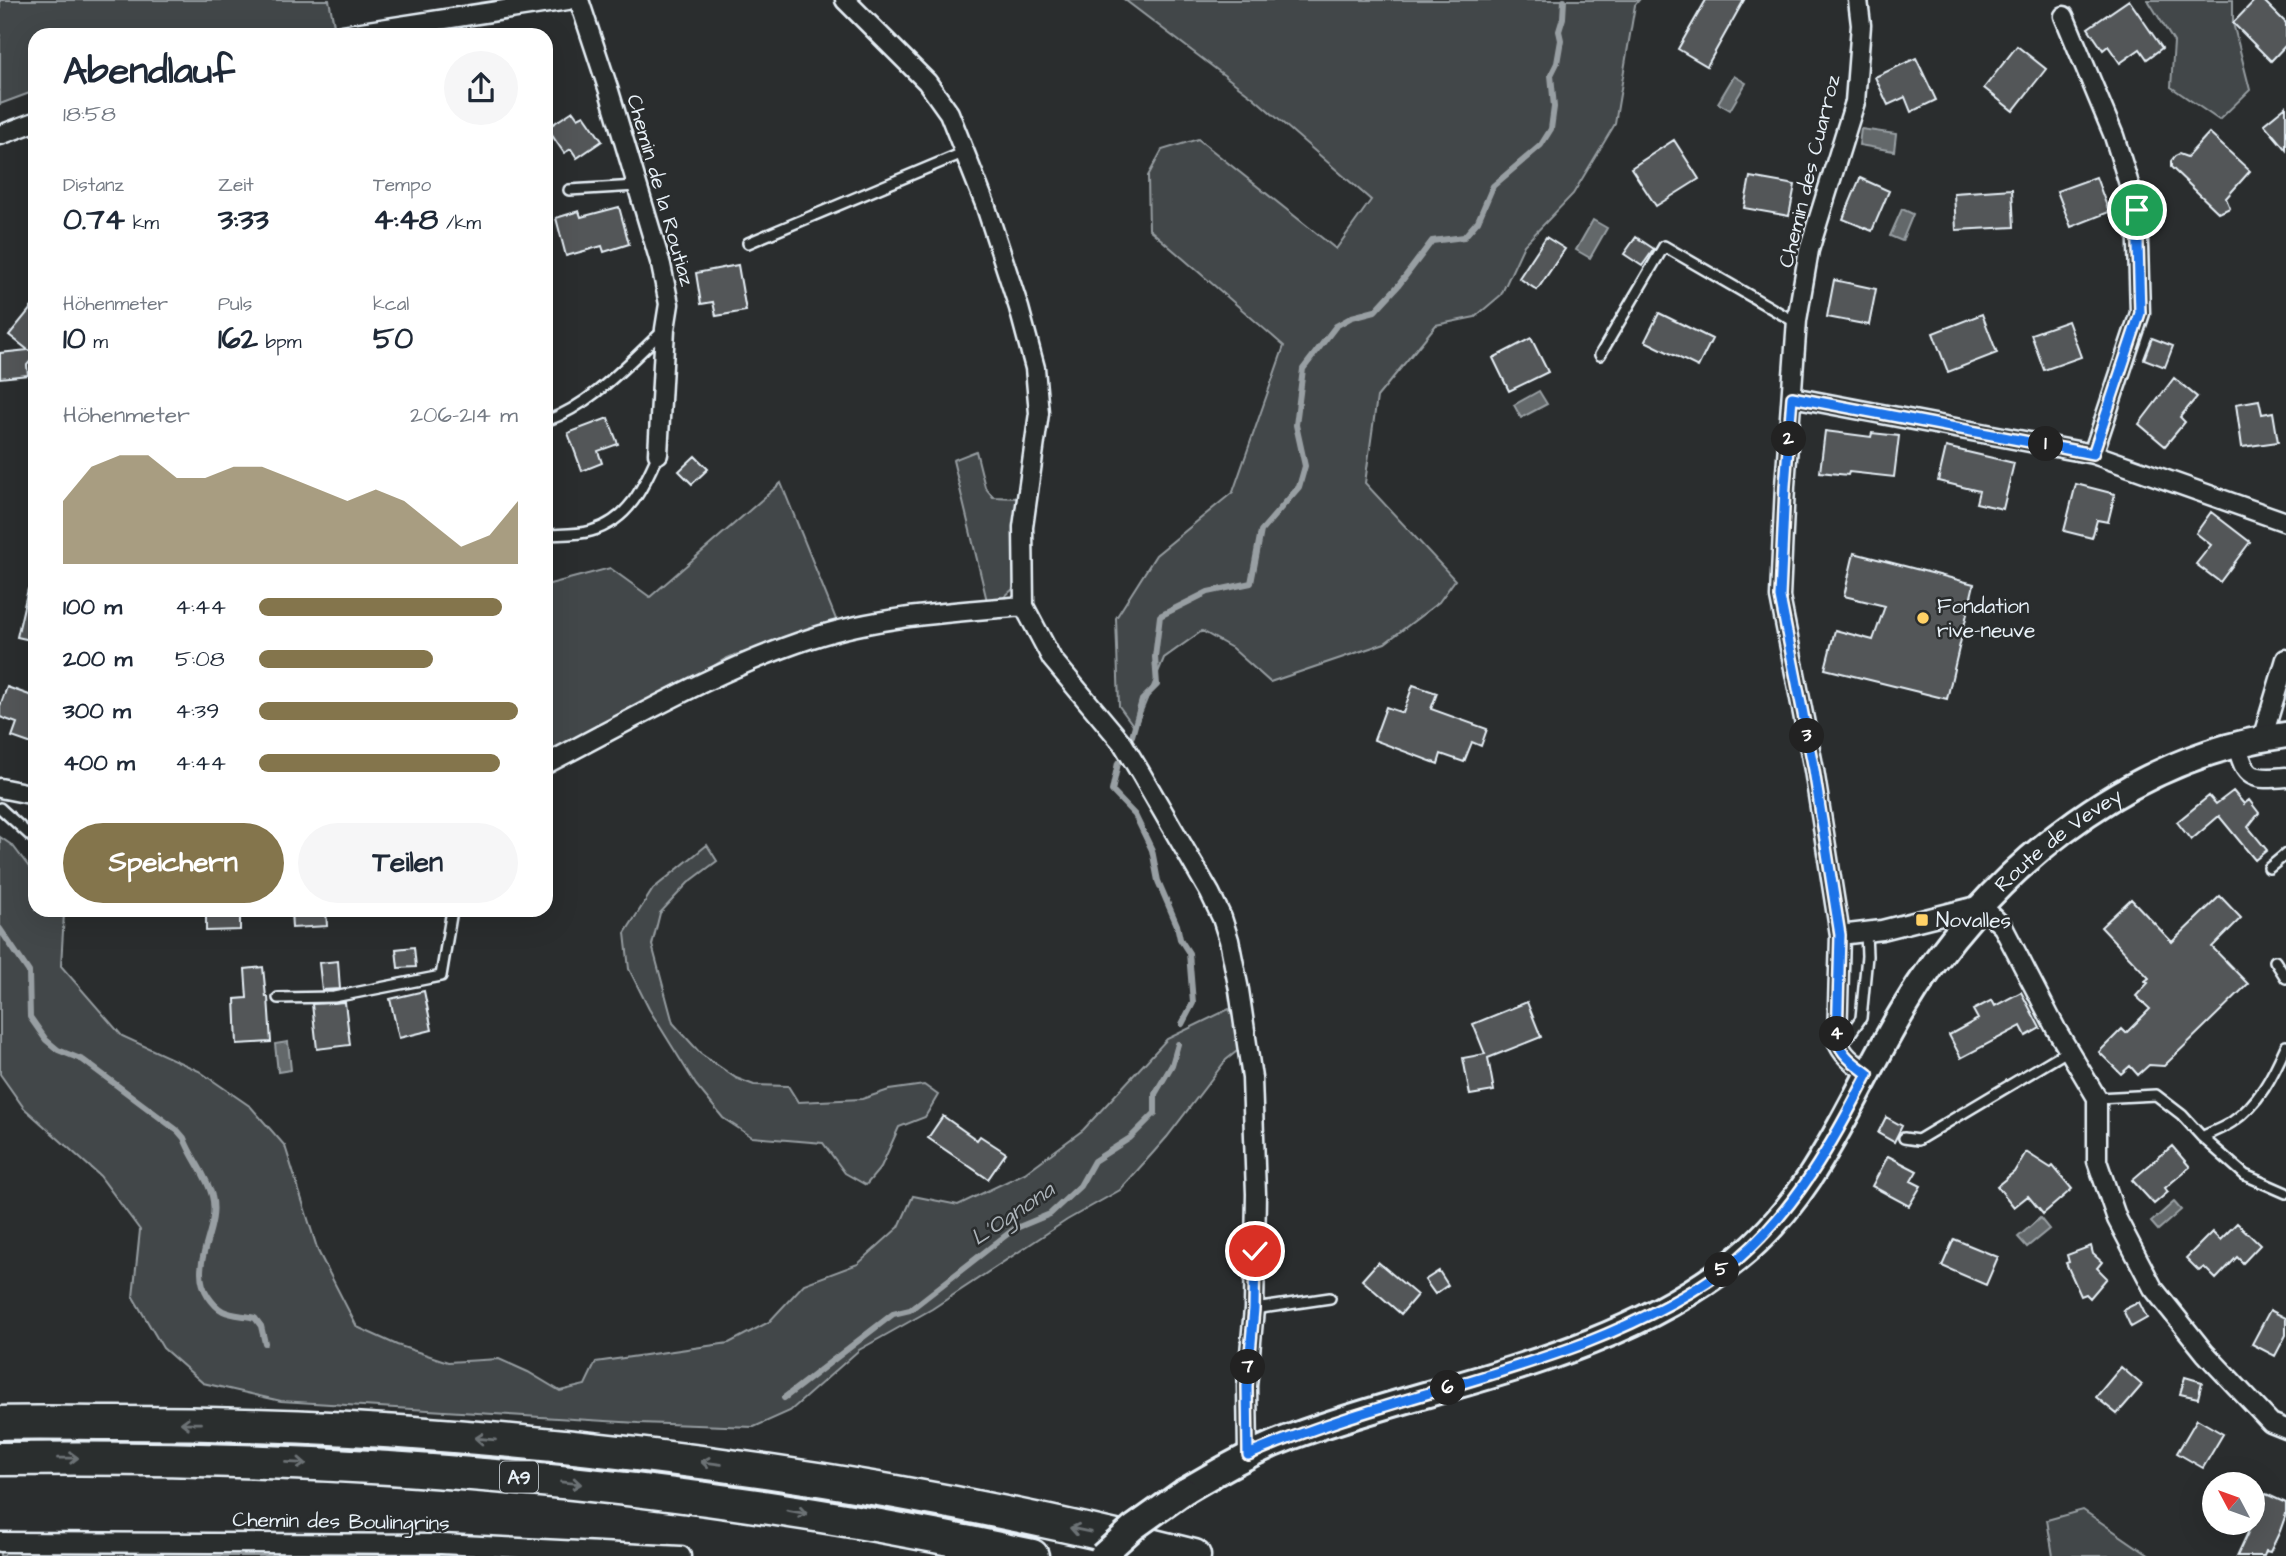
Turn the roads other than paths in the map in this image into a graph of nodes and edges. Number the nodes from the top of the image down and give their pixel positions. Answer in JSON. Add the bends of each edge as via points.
{"nodes":[{"id":1,"x":568,"y":0,"type":"edge"},
{"id":2,"x":579,"y":0,"type":"edge"},
{"id":3,"x":845,"y":0,"type":"edge"},
{"id":4,"x":1858,"y":0,"type":"edge"},
{"id":5,"x":2064,"y":16,"type":"dead end"},
{"id":6,"x":388,"y":28,"type":"edge"},
{"id":7,"x":28,"y":125,"type":"edge"},
{"id":8,"x":0,"y":135,"type":"edge"},
{"id":9,"x":965,"y":152,"type":"junction"},
{"id":10,"x":638,"y":186,"type":"junction"},
{"id":11,"x":569,"y":190,"type":"dead end"},
{"id":12,"x":748,"y":243,"type":"dead end"},
{"id":13,"x":1797,"y":323,"type":"junction"},
{"id":14,"x":665,"y":329,"type":"junction"},
{"id":15,"x":1600,"y":355,"type":"dead end"},
{"id":16,"x":1792,"y":397,"type":"junction"},
{"id":17,"x":553,"y":418,"type":"edge"},
{"id":18,"x":658,"y":454,"type":"joint"},
{"id":19,"x":2093,"y":454,"type":"junction"},
{"id":20,"x":2286,"y":522,"type":"edge"},
{"id":21,"x":553,"y":535,"type":"edge"},
{"id":22,"x":1024,"y":606,"type":"junction"},
{"id":23,"x":2286,"y":659,"type":"edge"},
{"id":24,"x":2274,"y":737,"type":"edge"},
{"id":25,"x":2237,"y":744,"type":"junction"},
{"id":26,"x":553,"y":760,"type":"edge"},
{"id":27,"x":2286,"y":777,"type":"edge"},
{"id":28,"x":0,"y":788,"type":"edge"},
{"id":29,"x":28,"y":794,"type":"edge"},
{"id":30,"x":0,"y":808,"type":"edge"},
{"id":31,"x":28,"y":834,"type":"edge"},
{"id":32,"x":2286,"y":855,"type":"edge"},
{"id":33,"x":2269,"y":868,"type":"dead end"},
{"id":34,"x":1981,"y":905,"type":"junction"},
{"id":35,"x":451,"y":917,"type":"edge"},
{"id":36,"x":1866,"y":932,"type":"junction"},
{"id":37,"x":1840,"y":935,"type":"junction"},
{"id":38,"x":2275,"y":961,"type":"dead end"},
{"id":39,"x":2286,"y":978,"type":"edge"},
{"id":40,"x":278,"y":998,"type":"dead end"},
{"id":41,"x":2286,"y":1046,"type":"edge"},
{"id":42,"x":1840,"y":1050,"type":"junction"},
{"id":43,"x":2069,"y":1050,"type":"junction"},
{"id":44,"x":1868,"y":1074,"type":"junction"},
{"id":45,"x":2098,"y":1098,"type":"junction"},
{"id":46,"x":2202,"y":1137,"type":"junction"},
{"id":47,"x":1904,"y":1138,"type":"dead end"},
{"id":48,"x":2286,"y":1193,"type":"edge"},
{"id":49,"x":1330,"y":1298,"type":"dead end"},
{"id":50,"x":1254,"y":1309,"type":"junction"},
{"id":51,"x":6,"y":1422,"type":"edge"},
{"id":52,"x":2286,"y":1429,"type":"edge"},
{"id":53,"x":1248,"y":1455,"type":"junction"},
{"id":54,"x":0,"y":1459,"type":"edge"},
{"id":55,"x":0,"y":1542,"type":"edge"},
{"id":56,"x":681,"y":1556,"type":"edge"},
{"id":57,"x":1032,"y":1556,"type":"edge"},
{"id":58,"x":1102,"y":1556,"type":"edge"},
{"id":59,"x":1194,"y":1556,"type":"edge"}],
"edges":[{"from":1,"to":6,"type":"street"},
{"from":2,"to":10,"type":"street","name":"Chemin de la Routiaz"},
{"from":3,"to":9,"type":"street","via":[[927,82],[949,114]]},
{"from":4,"to":13,"type":"street","name":"Chemin des Cuarroz","via":[[1861,25],[1854,102],[1809,250]]},
{"from":5,"to":19,"type":"street","via":[[2114,136],[2137,210],[2140,313]]},
{"from":7,"to":8,"type":"street"},
{"from":9,"to":12,"type":"lane"},
{"from":9,"to":22,"type":"street","via":[[1035,368],[1039,413],[1023,527]]},
{"from":10,"to":11,"type":"lane"},
{"from":10,"to":14,"type":"street","name":"Chemin de la Routiaz","via":[[670,304]]},
{"from":13,"to":15,"type":"lane","via":[[1664,246]]},
{"from":13,"to":16,"type":"street","name":"Chemin des Cuarroz"},
{"from":14,"to":17,"type":"lane","via":[[594,394]]},
{"from":14,"to":18,"type":"street","name":"Chemin de la Routiaz"},
{"from":16,"to":19,"type":"street"},
{"from":16,"to":37,"type":"street","name":"Chemin des Cuarroz","via":[[1780,597]]},
{"from":18,"to":21,"type":"lane","name":"Chemin de la Routiaz","via":[[636,500],[617,519],[590,532]]},
{"from":19,"to":20,"type":"street"},
{"from":22,"to":26,"type":"street","via":[[911,616],[814,637],[740,664]]},
{"from":22,"to":50,"type":"street","via":[[1052,659],[1123,744],[1222,918],[1252,1078]]},
{"from":23,"to":24,"type":"street"},
{"from":24,"to":25,"type":"street","name":"Route de Vevey"},
{"from":25,"to":27,"type":"street","via":[[2243,767],[2252,776]]},
{"from":25,"to":34,"type":"street","name":"Route de Vevey","via":[[2163,772],[2099,807],[2040,849]]},
{"from":28,"to":29,"type":"street"},
{"from":30,"to":31,"type":"lane"},
{"from":32,"to":33,"type":"lane"},
{"from":34,"to":36,"type":"street"},
{"from":34,"to":43,"type":"street","via":[[2003,927]]},
{"from":34,"to":44,"type":"street","name":"Route de Vevey","via":[[1924,978]]},
{"from":35,"to":40,"type":"lane","via":[[441,976],[334,997]]},
{"from":36,"to":37,"type":"street"},
{"from":36,"to":42,"type":"lane","via":[[1861,1018]]},
{"from":37,"to":42,"type":"street","name":"Chemin des Cuarroz"},
{"from":38,"to":39,"type":"lane"},
{"from":41,"to":46,"type":"lane","via":[[2255,1102],[2232,1123]]},
{"from":42,"to":44,"type":"street"},
{"from":43,"to":45,"type":"street"},
{"from":43,"to":47,"type":"lane","via":[[1918,1140]]},
{"from":44,"to":53,"type":"street","name":"Route de Vevey","via":[[1834,1140],[1772,1224],[1737,1259],[1677,1301],[1542,1359],[1290,1437]]},
{"from":45,"to":46,"type":"lane","via":[[2156,1095]]},
{"from":45,"to":52,"type":"street","via":[[2097,1161],[2117,1219],[2153,1288],[2271,1423]]},
{"from":46,"to":48,"type":"lane","via":[[2245,1175]]},
{"from":49,"to":50,"type":"lane"},
{"from":50,"to":53,"type":"street","via":[[1247,1386]]},
{"from":59,"to":51,"type":"highway","number":"A9","one_way":true,"via":[[884,1490],[601,1450],[325,1427]]},
{"from":53,"to":58,"type":"street","name":"Route de Vevey","bridge":true,"via":[[1160,1506]]},
{"from":54,"to":57,"type":"highway","number":"A9","one_way":true,"via":[[233,1460],[515,1477],[773,1508]]},
{"from":55,"to":56,"type":"street","name":"Chemin des Boulingrins","via":[[441,1544]]}]}
